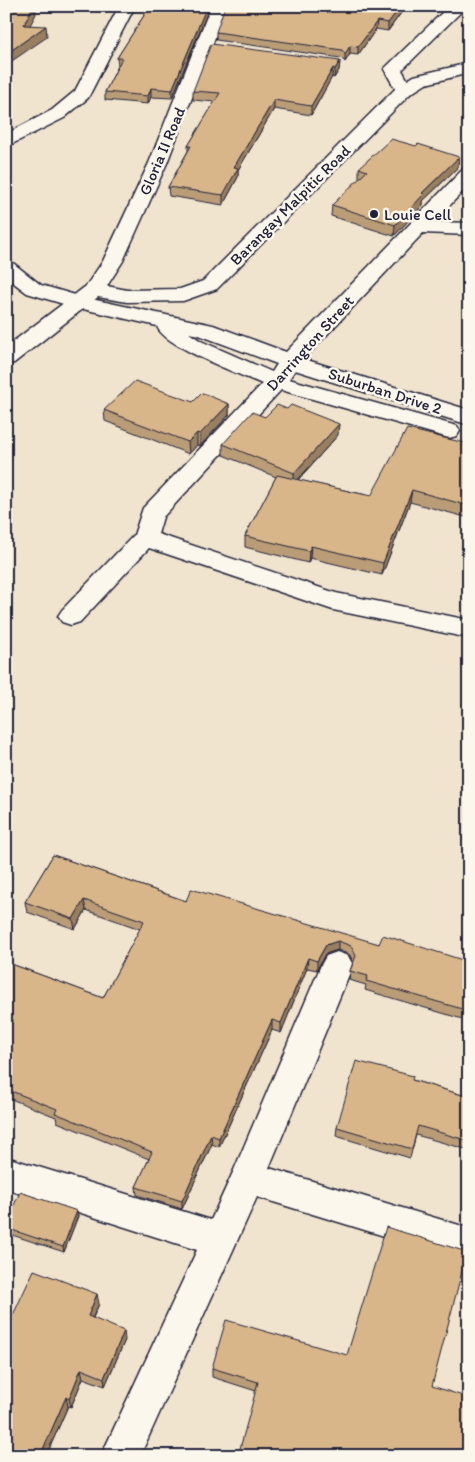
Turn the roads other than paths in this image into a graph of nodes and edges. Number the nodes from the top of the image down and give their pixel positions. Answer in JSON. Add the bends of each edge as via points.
{"nodes":[{"id":1,"x":127,"y":6,"type":"edge"},
{"id":2,"x":219,"y":6,"type":"edge"},
{"id":3,"x":459,"y":6,"type":"edge"},
{"id":4,"x":204,"y":45,"type":"junction"},
{"id":5,"x":223,"y":47,"type":"edge"},
{"id":6,"x":469,"y":68,"type":"edge"},
{"id":7,"x":404,"y":90,"type":"junction"},
{"id":8,"x":6,"y":142,"type":"edge"},
{"id":9,"x":469,"y":174,"type":"edge"},
{"id":10,"x":418,"y":227,"type":"junction"},
{"id":11,"x":469,"y":228,"type":"edge"},
{"id":12,"x":6,"y":267,"type":"edge"},
{"id":13,"x":94,"y":290,"type":"junction"},
{"id":14,"x":77,"y":302,"type":"junction"},
{"id":15,"x":158,"y":320,"type":"junction"},
{"id":16,"x":6,"y":358,"type":"edge"},
{"id":17,"x":290,"y":361,"type":"junction"},
{"id":18,"x":276,"y":382,"type":"junction"},
{"id":19,"x":469,"y":418,"type":"edge"},
{"id":20,"x":469,"y":436,"type":"edge"},
{"id":21,"x":145,"y":538,"type":"junction"},
{"id":22,"x":71,"y":616,"type":"dead end"},
{"id":23,"x":469,"y":629,"type":"edge"},
{"id":24,"x":336,"y":965,"type":"dead end"},
{"id":25,"x":6,"y":1173,"type":"edge"},
{"id":26,"x":248,"y":1178,"type":"junction"},
{"id":27,"x":220,"y":1240,"type":"junction"},
{"id":28,"x":469,"y":1245,"type":"edge"},
{"id":29,"x":120,"y":1456,"type":"edge"}],
"edges":[{"from":1,"to":8,"type":"street","via":[[82,94],[58,114]]},
{"from":2,"to":4,"type":"street","name":"Gloria II Road"},
{"from":3,"to":7,"type":"street","via":[[393,69]]},
{"from":4,"to":5,"type":"street"},
{"from":4,"to":13,"type":"street","name":"Gloria II Road","via":[[158,163],[113,261]]},
{"from":6,"to":7,"type":"street","name":"Barangay Malpitic Road","via":[[420,80]]},
{"from":7,"to":13,"type":"street","name":"Barangay Malpitic Road","via":[[210,285],[182,294],[128,296]]},
{"from":9,"to":10,"type":"street","name":"Darrington Street"},
{"from":10,"to":11,"type":"street"},
{"from":10,"to":17,"type":"street","name":"Darrington Street"},
{"from":12,"to":14,"type":"street","name":"Suburban Drive 2","via":[[34,289]]},
{"from":13,"to":14,"type":"street"},
{"from":14,"to":15,"type":"street","name":"Suburban Drive 2"},
{"from":14,"to":16,"type":"street"},
{"from":15,"to":17,"type":"street","name":"Suburban Drive 2","via":[[205,330]]},
{"from":15,"to":18,"type":"street","name":"Suburban Drive 2","via":[[193,346]]},
{"from":17,"to":18,"type":"street","name":"Darrington Street"},
{"from":17,"to":19,"type":"street","name":"Suburban Drive 2"},
{"from":18,"to":20,"type":"street","name":"Suburban Drive 2"},
{"from":18,"to":21,"type":"street","name":"Darrington Street","via":[[152,514]]},
{"from":21,"to":22,"type":"street"},
{"from":21,"to":23,"type":"street","via":[[333,601]]},
{"from":24,"to":26,"type":"street"},
{"from":25,"to":27,"type":"street"},
{"from":26,"to":27,"type":"street"},
{"from":26,"to":28,"type":"street"},
{"from":27,"to":29,"type":"street"}]}
